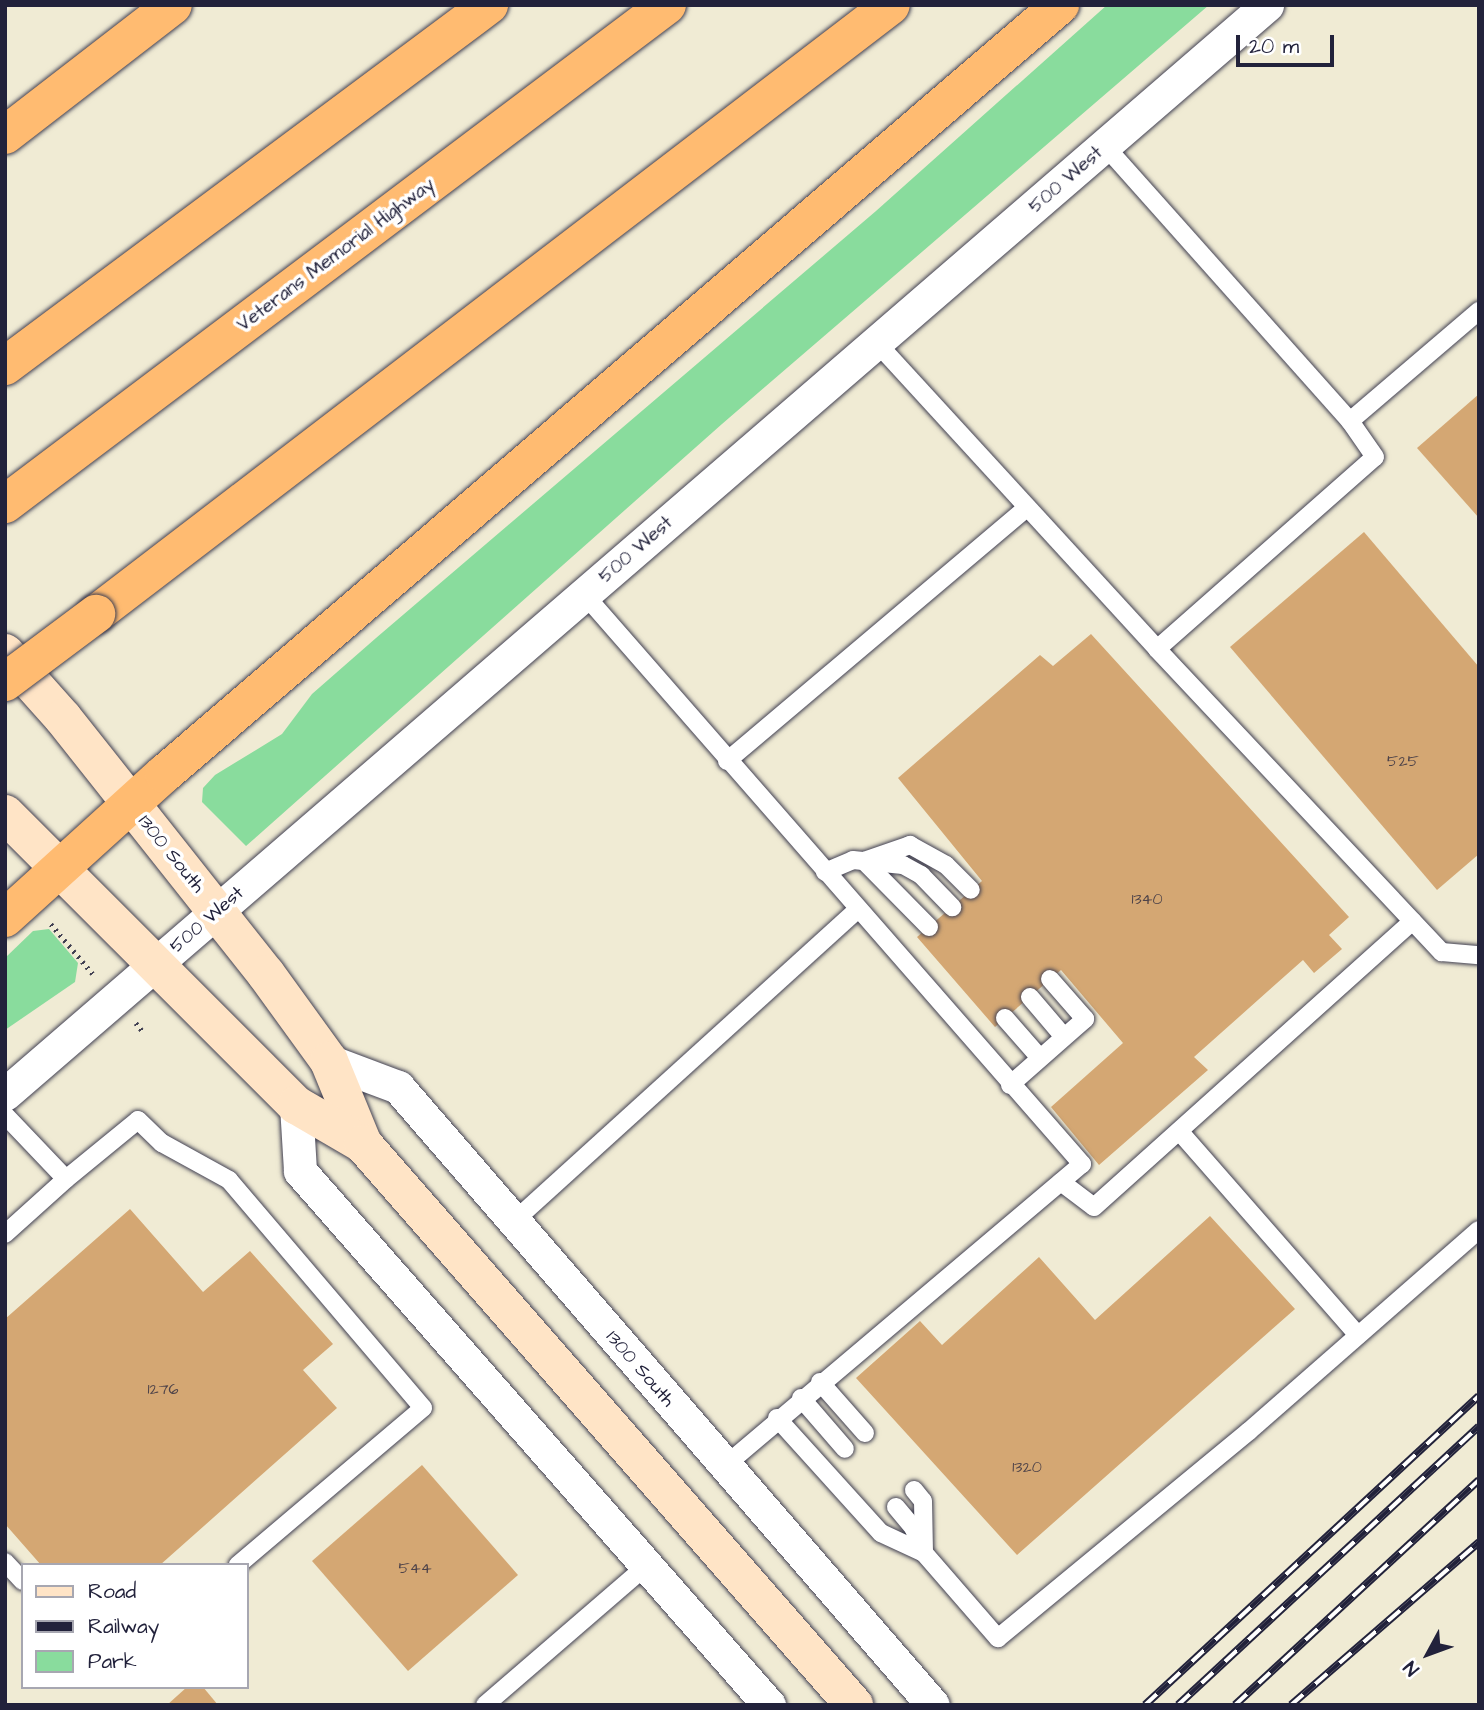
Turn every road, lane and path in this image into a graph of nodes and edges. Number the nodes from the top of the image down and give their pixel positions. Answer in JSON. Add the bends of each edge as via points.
{"nodes":[{"id":1,"x":173,"y":5,"type":"edge"},
{"id":2,"x":489,"y":5,"type":"edge"},
{"id":3,"x":667,"y":5,"type":"edge"},
{"id":4,"x":891,"y":5,"type":"edge"},
{"id":5,"x":1060,"y":5,"type":"edge"},
{"id":6,"x":1267,"y":5,"type":"edge"},
{"id":7,"x":5,"y":135,"type":"edge"},
{"id":8,"x":1105,"y":146,"type":"junction"},
{"id":9,"x":1479,"y":311,"type":"edge"},
{"id":10,"x":877,"y":343,"type":"junction"},
{"id":11,"x":5,"y":366,"type":"edge"},
{"id":12,"x":1350,"y":421,"type":"junction"},
{"id":13,"x":5,"y":504,"type":"edge"},
{"id":14,"x":1025,"y":509,"type":"junction"},
{"id":15,"x":584,"y":594,"type":"junction"},
{"id":16,"x":1157,"y":649,"type":"junction"},
{"id":17,"x":5,"y":653,"type":"edge"},
{"id":18,"x":5,"y":682,"type":"edge"},
{"id":19,"x":727,"y":761,"type":"junction"},
{"id":20,"x":131,"y":803,"type":"junction"},
{"id":21,"x":5,"y":814,"type":"edge"},
{"id":22,"x":864,"y":861,"type":"junction"},
{"id":23,"x":58,"y":867,"type":"junction"},
{"id":24,"x":825,"y":872,"type":"junction"},
{"id":25,"x":971,"y":890,"type":"dead end"},
{"id":26,"x":952,"y":907,"type":"dead end"},
{"id":27,"x":858,"y":909,"type":"junction"},
{"id":28,"x":217,"y":911,"type":"junction"},
{"id":29,"x":5,"y":918,"type":"edge"},
{"id":30,"x":1413,"y":921,"type":"junction"},
{"id":31,"x":51,"y":924,"type":"dead end"},
{"id":32,"x":929,"y":927,"type":"dead end"},
{"id":33,"x":1479,"y":955,"type":"edge"},
{"id":34,"x":157,"y":964,"type":"junction"},
{"id":35,"x":86,"y":966,"type":"dead end"},
{"id":36,"x":1050,"y":979,"type":"dead end"},
{"id":37,"x":1030,"y":997,"type":"dead end"},
{"id":38,"x":1005,"y":1018,"type":"dead end"},
{"id":39,"x":1064,"y":1037,"type":"junction"},
{"id":40,"x":1040,"y":1058,"type":"junction"},
{"id":41,"x":329,"y":1061,"type":"junction"},
{"id":42,"x":1010,"y":1085,"type":"junction"},
{"id":43,"x":5,"y":1094,"type":"edge"},
{"id":44,"x":296,"y":1105,"type":"junction"},
{"id":45,"x":5,"y":1115,"type":"edge"},
{"id":46,"x":1180,"y":1132,"type":"junction"},
{"id":47,"x":363,"y":1144,"type":"junction"},
{"id":48,"x":66,"y":1179,"type":"junction"},
{"id":49,"x":1061,"y":1182,"type":"junction"},
{"id":50,"x":513,"y":1222,"type":"junction"},
{"id":51,"x":1479,"y":1230,"type":"edge"},
{"id":52,"x":5,"y":1234,"type":"edge"},
{"id":53,"x":1358,"y":1335,"type":"junction"},
{"id":54,"x":820,"y":1382,"type":"junction"},
{"id":55,"x":801,"y":1398,"type":"junction"},
{"id":56,"x":777,"y":1418,"type":"junction"},
{"id":57,"x":865,"y":1433,"type":"dead end"},
{"id":58,"x":845,"y":1449,"type":"dead end"},
{"id":59,"x":724,"y":1466,"type":"junction"},
{"id":60,"x":914,"y":1490,"type":"dead end"},
{"id":61,"x":896,"y":1507,"type":"dead end"},
{"id":62,"x":923,"y":1553,"type":"junction"},
{"id":63,"x":5,"y":1562,"type":"edge"},
{"id":64,"x":240,"y":1563,"type":"edge"},
{"id":65,"x":646,"y":1566,"type":"junction"},
{"id":66,"x":21,"y":1579,"type":"edge"},
{"id":67,"x":485,"y":1705,"type":"edge"},
{"id":68,"x":769,"y":1705,"type":"edge"},
{"id":69,"x":854,"y":1705,"type":"edge"},
{"id":70,"x":933,"y":1705,"type":"edge"}],
"edges":[{"from":1,"to":7,"type":"highway"},
{"from":2,"to":11,"type":"highway"},
{"from":3,"to":13,"type":"highway","name":"Veterans Memorial Highway"},
{"from":4,"to":18,"type":"highway","bridge":true},
{"from":5,"to":20,"type":"highway"},
{"from":6,"to":8,"type":"street","name":"500 West"},
{"from":8,"to":10,"type":"street","name":"500 West"},
{"from":8,"to":12,"type":"lane"},
{"from":9,"to":12,"type":"lane"},
{"from":10,"to":14,"type":"lane"},
{"from":10,"to":15,"type":"street","name":"500 West"},
{"from":12,"to":16,"type":"lane","via":[[1375,457]]},
{"from":14,"to":16,"type":"lane"},
{"from":14,"to":19,"type":"lane"},
{"from":15,"to":19,"type":"lane"},
{"from":15,"to":28,"type":"street","name":"500 West"},
{"from":16,"to":30,"type":"lane"},
{"from":17,"to":20,"type":"main road","name":"1300 South"},
{"from":19,"to":24,"type":"lane"},
{"from":20,"to":23,"type":"highway"},
{"from":20,"to":28,"type":"main road","name":"1300 South"},
{"from":21,"to":23,"type":"main road","name":"1300 South"},
{"from":22,"to":24,"type":"lane","via":[[853,860]]},
{"from":22,"to":25,"type":"lane","via":[[910,845],[946,865]]},
{"from":22,"to":26,"type":"lane","via":[[903,864],[921,875]]},
{"from":22,"to":32,"type":"lane"},
{"from":23,"to":29,"type":"highway"},
{"from":23,"to":34,"type":"main road","name":"1300 South"},
{"from":24,"to":27,"type":"lane"},
{"from":27,"to":42,"type":"lane"},
{"from":27,"to":50,"type":"lane"},
{"from":28,"to":34,"type":"street","name":"500 West"},
{"from":28,"to":41,"type":"main road","name":"1300 South"},
{"from":30,"to":33,"type":"lane","via":[[1442,952]]},
{"from":30,"to":46,"type":"lane"},
{"from":31,"to":35,"type":"path"},
{"from":34,"to":43,"type":"street","name":"500 West"},
{"from":34,"to":44,"type":"main road","name":"1300 South"},
{"from":36,"to":39,"type":"lane","via":[[1085,1018]]},
{"from":37,"to":39,"type":"lane"},
{"from":38,"to":40,"type":"lane"},
{"from":39,"to":40,"type":"lane"},
{"from":40,"to":42,"type":"lane"},
{"from":41,"to":47,"type":"main road","name":"1300 South"},
{"from":41,"to":50,"type":"street","name":"1300 South","via":[[398,1087]]},
{"from":42,"to":49,"type":"lane","via":[[1082,1164]]},
{"from":44,"to":47,"type":"main road","name":"1300 South"},
{"from":44,"to":65,"type":"street","via":[[300,1171]]},
{"from":45,"to":48,"type":"lane"},
{"from":46,"to":49,"type":"lane","via":[[1094,1207]]},
{"from":46,"to":53,"type":"lane"},
{"from":47,"to":69,"type":"main road","name":"1300 South"},
{"from":48,"to":52,"type":"lane"},
{"from":48,"to":64,"type":"lane","via":[[138,1120],[162,1143],[229,1180],[423,1408]]},
{"from":49,"to":54,"type":"lane"},
{"from":50,"to":59,"type":"street","name":"1300 South"},
{"from":51,"to":53,"type":"lane"},
{"from":53,"to":62,"type":"lane","via":[[998,1637]]},
{"from":54,"to":55,"type":"lane"},
{"from":54,"to":57,"type":"lane"},
{"from":55,"to":56,"type":"lane"},
{"from":55,"to":58,"type":"lane"},
{"from":56,"to":59,"type":"lane"},
{"from":56,"to":62,"type":"lane","via":[[881,1533]]},
{"from":59,"to":70,"type":"street","name":"1300 South"},
{"from":60,"to":62,"type":"lane","via":[[923,1501]]},
{"from":61,"to":62,"type":"lane","via":[[913,1527]]},
{"from":63,"to":66,"type":"lane"},
{"from":65,"to":67,"type":"lane"},
{"from":65,"to":68,"type":"street"}]}
